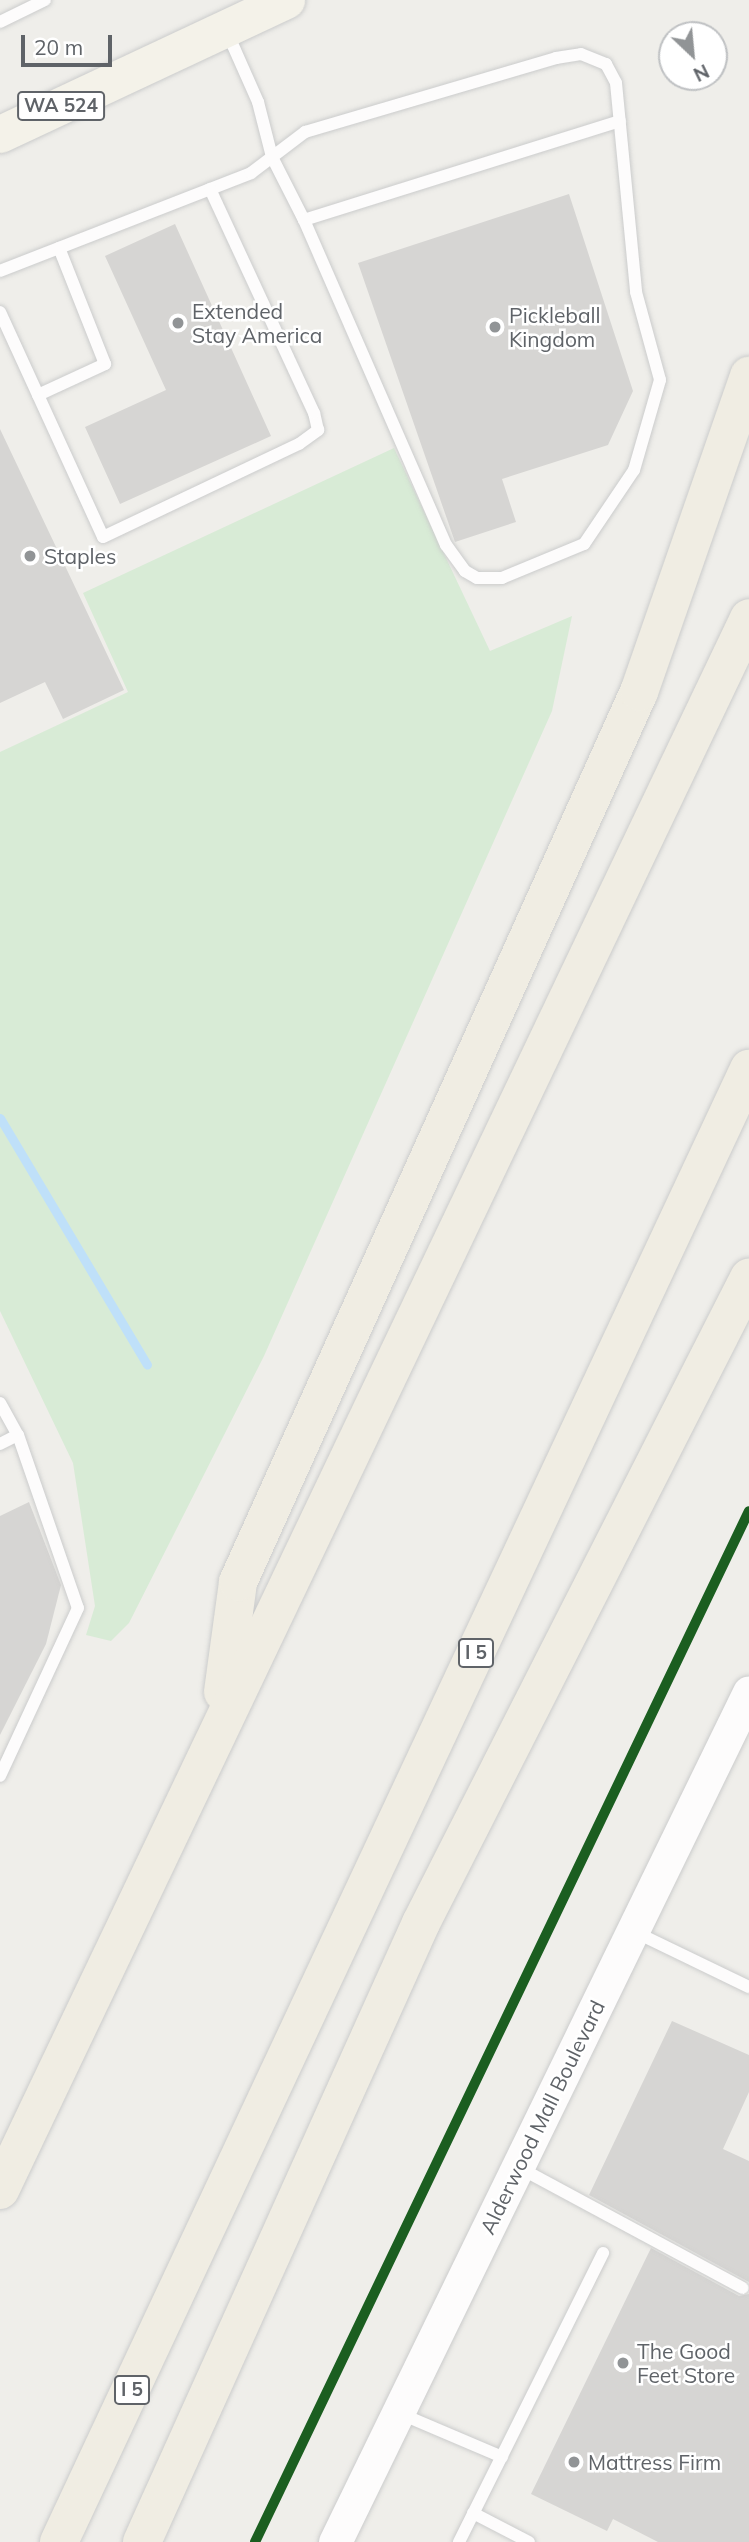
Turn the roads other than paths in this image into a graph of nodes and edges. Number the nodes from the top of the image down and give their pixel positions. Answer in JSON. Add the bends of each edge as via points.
{"nodes":[{"id":1,"x":45,"y":0,"type":"edge"},
{"id":2,"x":286,"y":0,"type":"edge"},
{"id":3,"x":0,"y":22,"type":"edge"},
{"id":4,"x":226,"y":28,"type":"junction"},
{"id":5,"x":620,"y":121,"type":"junction"},
{"id":6,"x":0,"y":134,"type":"edge"},
{"id":7,"x":272,"y":157,"type":"junction"},
{"id":8,"x":210,"y":189,"type":"junction"},
{"id":9,"x":304,"y":220,"type":"junction"},
{"id":10,"x":59,"y":248,"type":"junction"},
{"id":11,"x":0,"y":271,"type":"edge"},
{"id":12,"x":0,"y":312,"type":"edge"},
{"id":13,"x":749,"y":376,"type":"edge"},
{"id":14,"x":38,"y":395,"type":"junction"},
{"id":15,"x":749,"y":618,"type":"edge"},
{"id":16,"x":749,"y":1069,"type":"edge"},
{"id":17,"x":749,"y":1278,"type":"edge"},
{"id":18,"x":0,"y":1403,"type":"edge"},
{"id":19,"x":18,"y":1435,"type":"junction"},
{"id":20,"x":0,"y":1444,"type":"edge"},
{"id":21,"x":749,"y":1692,"type":"edge"},
{"id":22,"x":218,"y":1729,"type":"junction"},
{"id":23,"x":0,"y":1776,"type":"edge"},
{"id":24,"x":633,"y":1931,"type":"junction"},
{"id":25,"x":749,"y":1987,"type":"edge"},
{"id":26,"x":518,"y":2167,"type":"junction"},
{"id":27,"x":0,"y":2190,"type":"edge"},
{"id":28,"x":603,"y":2253,"type":"dead end"},
{"id":29,"x":743,"y":2288,"type":"dead end"},
{"id":30,"x":398,"y":2412,"type":"junction"},
{"id":31,"x":502,"y":2457,"type":"junction"},
{"id":32,"x":473,"y":2514,"type":"junction"},
{"id":33,"x":59,"y":2542,"type":"edge"},
{"id":34,"x":142,"y":2542,"type":"edge"},
{"id":35,"x":335,"y":2542,"type":"edge"},
{"id":36,"x":459,"y":2542,"type":"edge"},
{"id":37,"x":529,"y":2542,"type":"edge"}],
"edges":[{"from":1,"to":3,"type":"lane"},
{"from":2,"to":4,"type":"main road","number":"WA 524"},
{"from":4,"to":6,"type":"main road","number":"WA 524"},
{"from":4,"to":7,"type":"lane","via":[[258,102]]},
{"from":5,"to":7,"type":"lane","via":[[616,83],[606,64],[581,54],[305,132]]},
{"from":5,"to":9,"type":"lane"},
{"from":5,"to":9,"type":"lane","via":[[636,292],[660,380],[656,403],[614,506],[584,544],[535,569],[477,578],[450,553]]},
{"from":7,"to":8,"type":"lane"},
{"from":7,"to":9,"type":"lane"},
{"from":8,"to":10,"type":"lane"},
{"from":8,"to":14,"type":"lane","via":[[318,430],[103,537]]},
{"from":10,"to":11,"type":"lane"},
{"from":10,"to":14,"type":"lane","via":[[105,364]]},
{"from":12,"to":14,"type":"lane"},
{"from":13,"to":22,"type":"highway","via":[[639,692],[238,1582]]},
{"from":15,"to":22,"type":"highway"},
{"from":16,"to":33,"type":"highway","number":"I 5"},
{"from":17,"to":34,"type":"highway","via":[[421,1923]]},
{"from":18,"to":19,"type":"lane"},
{"from":19,"to":20,"type":"lane"},
{"from":19,"to":23,"type":"lane","via":[[78,1608]]},
{"from":21,"to":24,"type":"main road","name":"Alderwood Mall Boulevard"},
{"from":22,"to":27,"type":"highway"},
{"from":24,"to":25,"type":"lane"},
{"from":24,"to":26,"type":"main road","name":"Alderwood Mall Boulevard"},
{"from":26,"to":29,"type":"lane"},
{"from":26,"to":30,"type":"main road","name":"Alderwood Mall Boulevard"},
{"from":28,"to":31,"type":"lane"},
{"from":30,"to":31,"type":"lane"},
{"from":30,"to":35,"type":"main road","name":"Alderwood Mall Boulevard"},
{"from":31,"to":32,"type":"lane"},
{"from":32,"to":36,"type":"lane"},
{"from":32,"to":37,"type":"lane"}]}
